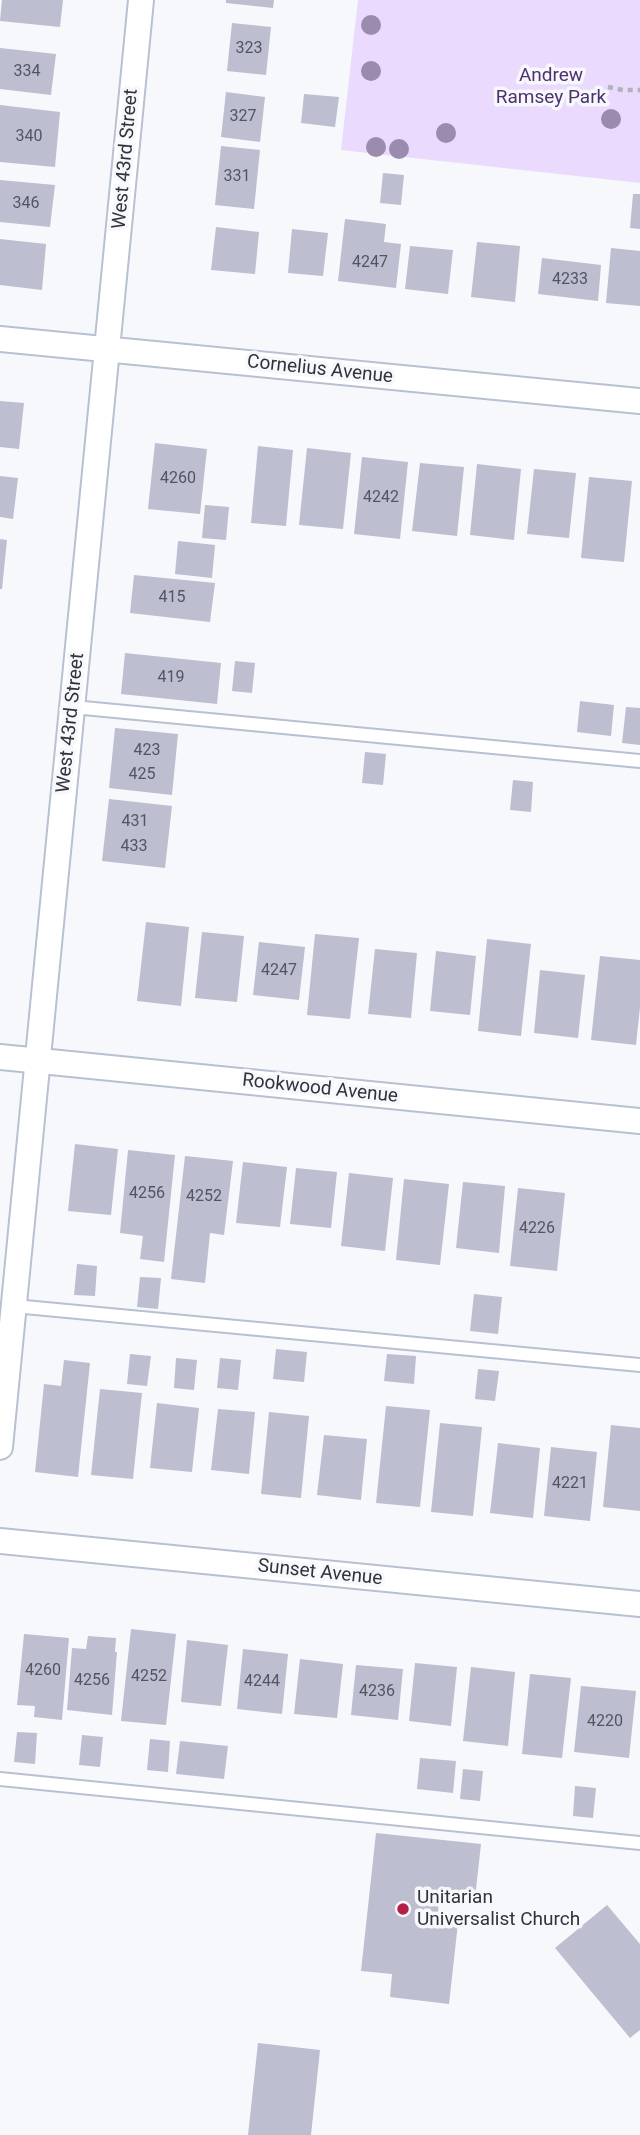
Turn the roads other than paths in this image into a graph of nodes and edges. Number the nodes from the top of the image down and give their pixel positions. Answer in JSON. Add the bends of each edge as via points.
{"nodes":[{"id":1,"x":141,"y":0,"type":"edge"},
{"id":2,"x":0,"y":339,"type":"edge"},
{"id":3,"x":108,"y":350,"type":"junction"},
{"id":4,"x":640,"y":401,"type":"edge"},
{"id":5,"x":73,"y":707,"type":"junction"},
{"id":6,"x":640,"y":761,"type":"edge"},
{"id":7,"x":0,"y":1057,"type":"edge"},
{"id":8,"x":38,"y":1061,"type":"junction"},
{"id":9,"x":640,"y":1121,"type":"edge"},
{"id":10,"x":14,"y":1306,"type":"junction"},
{"id":11,"x":640,"y":1365,"type":"edge"},
{"id":12,"x":0,"y":1447,"type":"edge"},
{"id":13,"x":0,"y":1541,"type":"edge"},
{"id":14,"x":640,"y":1604,"type":"edge"},
{"id":15,"x":0,"y":1779,"type":"edge"},
{"id":16,"x":640,"y":1843,"type":"edge"}],
"edges":[{"from":1,"to":3,"type":"street","name":"West 43rd Street"},
{"from":2,"to":3,"type":"street","name":"Cornelius Avenue"},
{"from":3,"to":4,"type":"street","name":"Cornelius Avenue"},
{"from":3,"to":5,"type":"street","name":"West 43rd Street"},
{"from":5,"to":6,"type":"lane"},
{"from":5,"to":8,"type":"street","name":"West 43rd Street"},
{"from":7,"to":8,"type":"street","name":"Rookwood Avenue"},
{"from":8,"to":9,"type":"street","name":"Rookwood Avenue"},
{"from":8,"to":10,"type":"street","name":"West 43rd Street"},
{"from":10,"to":11,"type":"lane"},
{"from":10,"to":12,"type":"street","name":"West 43rd Street"},
{"from":13,"to":14,"type":"street","name":"Sunset Avenue"},
{"from":15,"to":16,"type":"lane"}]}
